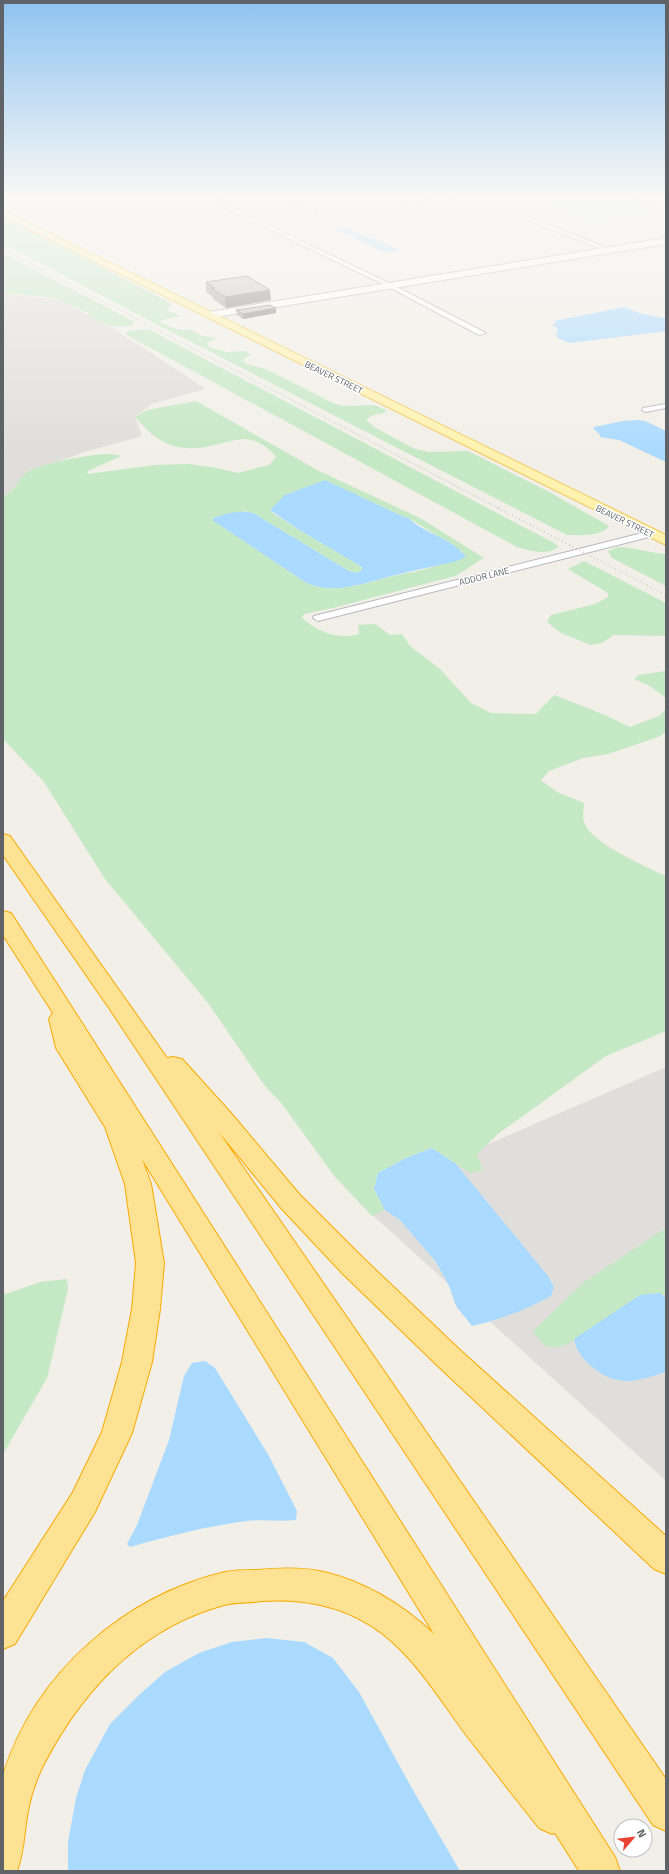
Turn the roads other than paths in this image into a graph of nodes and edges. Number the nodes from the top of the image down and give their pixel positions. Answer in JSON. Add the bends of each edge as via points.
{"nodes":[{"id":1,"x":143,"y":282,"type":"edge"},
{"id":2,"x":384,"y":282,"type":"edge"},
{"id":3,"x":405,"y":282,"type":"edge"},
{"id":4,"x":389,"y":285,"type":"junction"},
{"id":5,"x":209,"y":315,"type":"junction"},
{"id":6,"x":482,"y":333,"type":"dead end"},
{"id":7,"x":666,"y":406,"type":"edge"},
{"id":8,"x":646,"y":410,"type":"dead end"},
{"id":9,"x":650,"y":534,"type":"junction"},
{"id":10,"x":666,"y":541,"type":"edge"},
{"id":11,"x":318,"y":618,"type":"dead end"},
{"id":12,"x":3,"y":840,"type":"edge"},
{"id":13,"x":3,"y":918,"type":"edge"},
{"id":14,"x":56,"y":1000,"type":"junction"},
{"id":15,"x":117,"y":1003,"type":"junction"},
{"id":16,"x":666,"y":1558,"type":"edge"},
{"id":17,"x":3,"y":1632,"type":"edge"},
{"id":18,"x":666,"y":1812,"type":"edge"},
{"id":19,"x":3,"y":1857,"type":"edge"},
{"id":20,"x":594,"y":1871,"type":"edge"},
{"id":21,"x":601,"y":1871,"type":"edge"}],
"edges":[{"from":1,"to":5,"type":"main road","name":"BEAVER STREET"},
{"from":2,"to":4,"type":"street"},
{"from":3,"to":4,"type":"street"},
{"from":4,"to":5,"type":"street"},
{"from":4,"to":6,"type":"street"},
{"from":5,"to":9,"type":"main road","name":"BEAVER STREET"},
{"from":7,"to":8,"type":"street"},
{"from":9,"to":10,"type":"main road","name":"BEAVER STREET"},
{"from":9,"to":11,"type":"street","name":"ADDOR LANE"},
{"from":12,"to":15,"type":"highway"},
{"from":13,"to":14,"type":"highway"},
{"from":14,"to":17,"type":"highway","via":[[68,1048],[117,1126],[138,1184],[150,1263],[146,1310],[137,1362],[117,1433],[84,1502]]},
{"from":14,"to":21,"type":"highway"},
{"from":15,"to":16,"type":"highway","via":[[221,1118],[291,1202],[352,1265]]},
{"from":15,"to":18,"type":"highway"},
{"from":19,"to":20,"type":"highway","via":[[10,1809],[18,1778],[33,1745],[69,1688],[121,1640],[171,1606],[234,1586],[261,1583],[328,1589],[380,1612],[409,1634],[434,1659]]}]}
